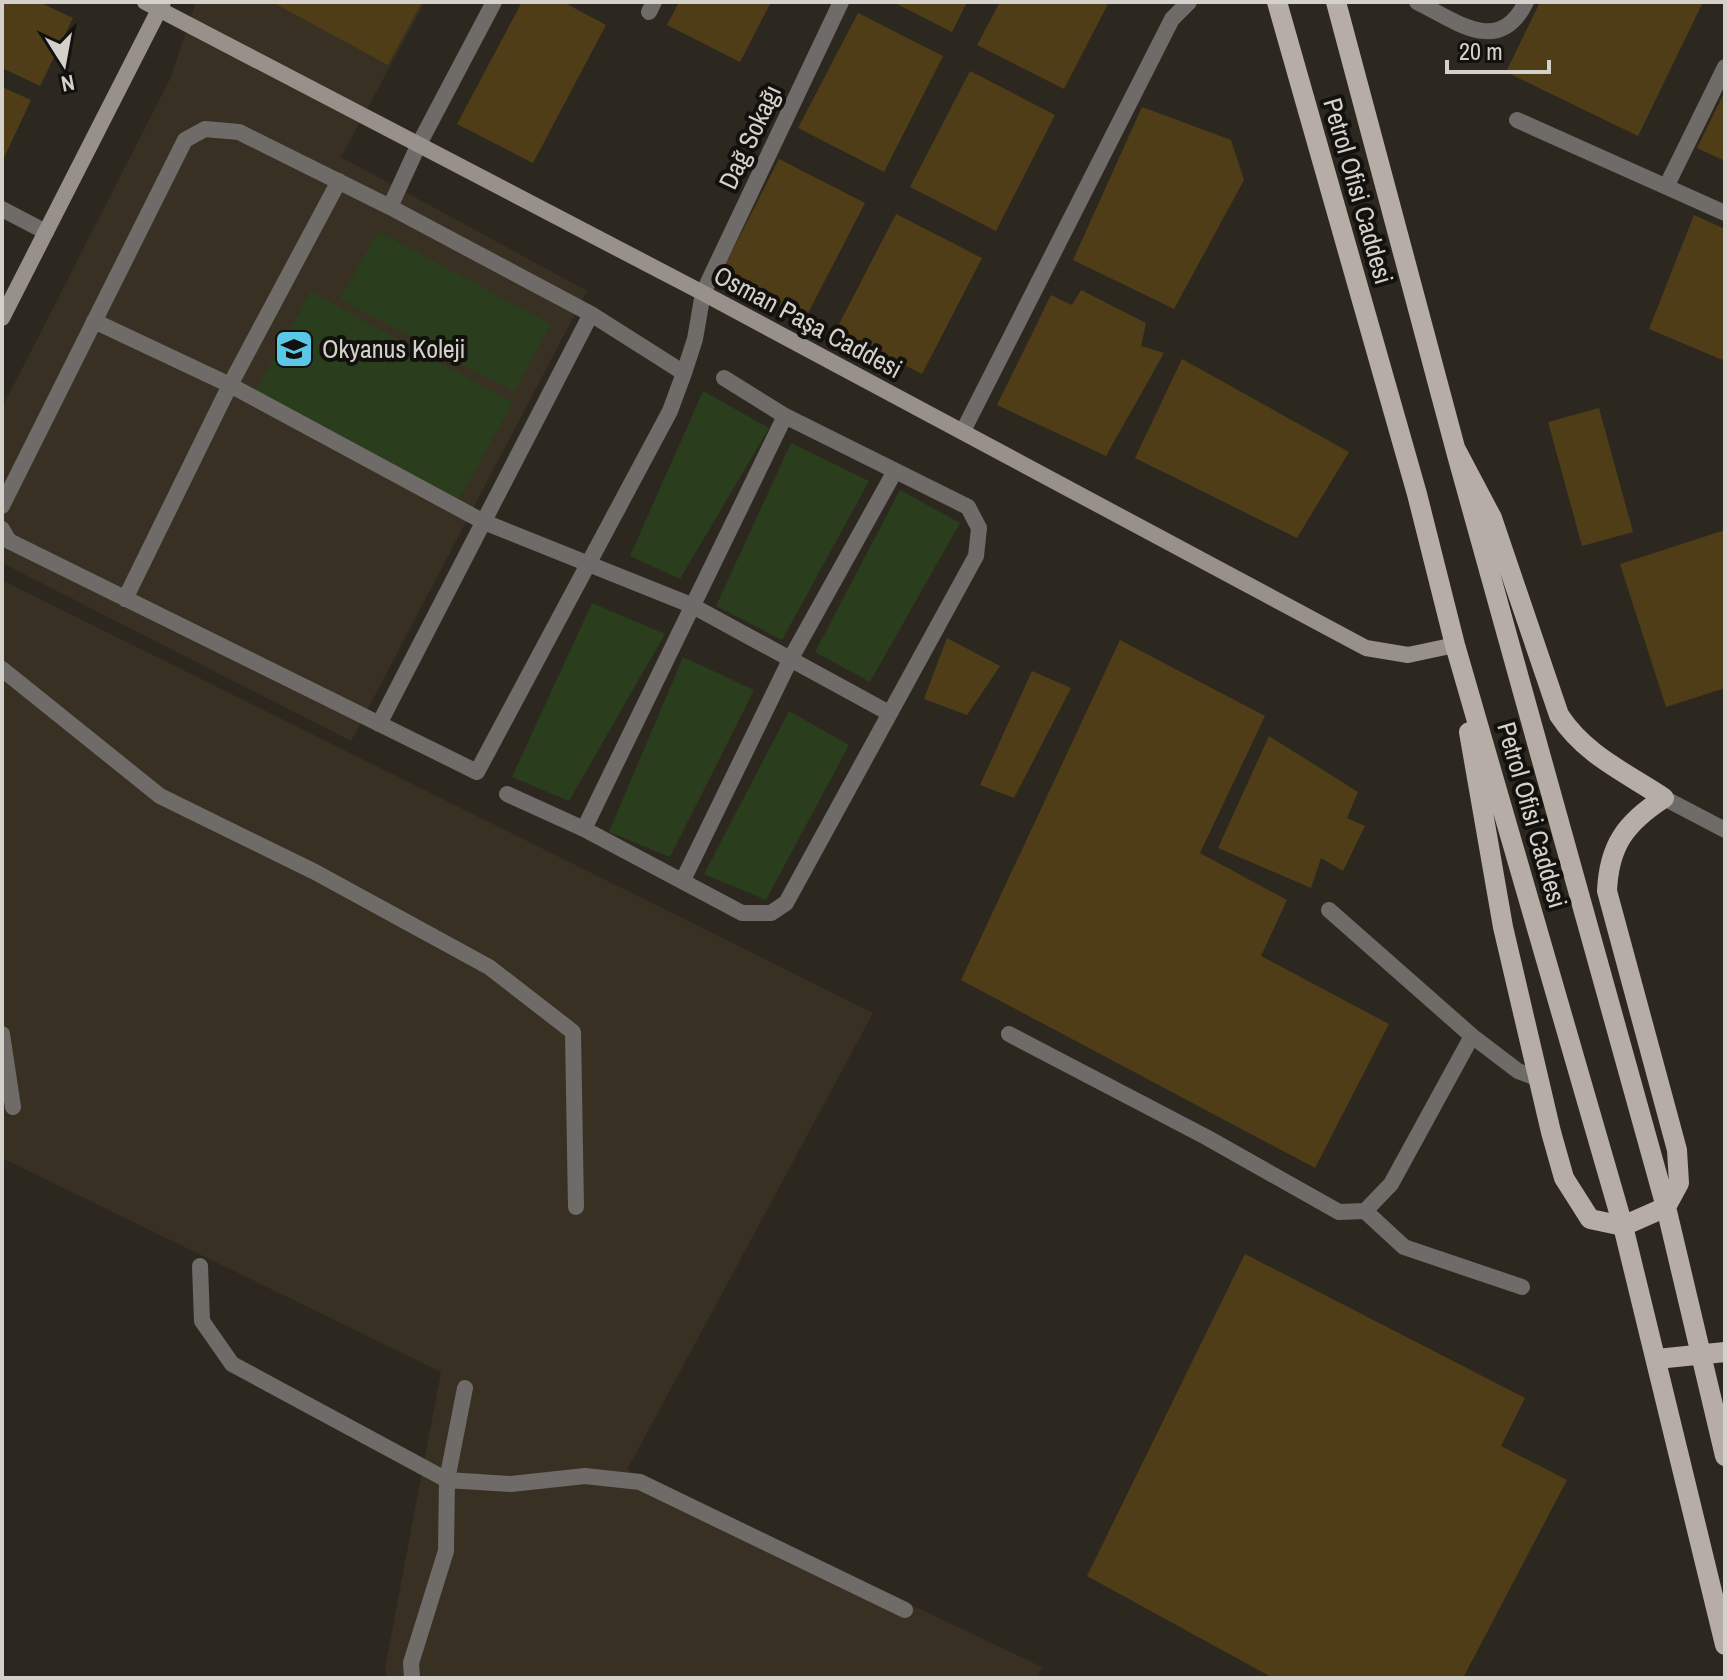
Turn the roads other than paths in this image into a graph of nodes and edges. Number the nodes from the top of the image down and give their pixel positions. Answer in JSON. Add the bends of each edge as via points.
{"nodes":[{"id":1,"x":494,"y":2,"type":"edge"},
{"id":2,"x":841,"y":2,"type":"edge"},
{"id":3,"x":1189,"y":2,"type":"edge"},
{"id":4,"x":1277,"y":2,"type":"edge"},
{"id":5,"x":1336,"y":2,"type":"edge"},
{"id":6,"x":1417,"y":2,"type":"edge"},
{"id":7,"x":1526,"y":2,"type":"edge"},
{"id":8,"x":156,"y":5,"type":"edge"},
{"id":9,"x":1725,"y":67,"type":"edge"},
{"id":10,"x":1517,"y":120,"type":"dead end"},
{"id":11,"x":418,"y":146,"type":"junction"},
{"id":12,"x":339,"y":181,"type":"junction"},
{"id":13,"x":1667,"y":185,"type":"junction"},
{"id":14,"x":390,"y":207,"type":"junction"},
{"id":15,"x":2,"y":209,"type":"edge"},
{"id":16,"x":1725,"y":213,"type":"edge"},
{"id":17,"x":46,"y":232,"type":"junction"},
{"id":18,"x":703,"y":293,"type":"junction"},
{"id":19,"x":591,"y":314,"type":"junction"},
{"id":20,"x":2,"y":318,"type":"edge"},
{"id":21,"x":94,"y":321,"type":"junction"},
{"id":22,"x":684,"y":373,"type":"junction"},
{"id":23,"x":724,"y":378,"type":"dead end"},
{"id":24,"x":230,"y":385,"type":"junction"},
{"id":25,"x":785,"y":416,"type":"junction"},
{"id":26,"x":963,"y":431,"type":"junction"},
{"id":27,"x":1455,"y":448,"type":"junction"},
{"id":28,"x":895,"y":471,"type":"junction"},
{"id":29,"x":2,"y":506,"type":"edge"},
{"id":30,"x":484,"y":522,"type":"junction"},
{"id":31,"x":2,"y":529,"type":"edge"},
{"id":32,"x":585,"y":565,"type":"junction"},
{"id":33,"x":125,"y":599,"type":"junction"},
{"id":34,"x":691,"y":605,"type":"junction"},
{"id":35,"x":1455,"y":645,"type":"junction"},
{"id":36,"x":791,"y":658,"type":"junction"},
{"id":37,"x":2,"y":669,"type":"edge"},
{"id":38,"x":889,"y":713,"type":"junction"},
{"id":39,"x":379,"y":724,"type":"junction"},
{"id":40,"x":507,"y":794,"type":"dead end"},
{"id":41,"x":1664,"y":798,"type":"junction"},
{"id":42,"x":584,"y":829,"type":"junction"},
{"id":43,"x":1725,"y":830,"type":"edge"},
{"id":44,"x":683,"y":880,"type":"junction"},
{"id":45,"x":1329,"y":910,"type":"dead end"},
{"id":46,"x":2,"y":1034,"type":"edge"},
{"id":47,"x":1009,"y":1034,"type":"dead end"},
{"id":48,"x":1472,"y":1036,"type":"junction"},
{"id":49,"x":1539,"y":1079,"type":"junction"},
{"id":50,"x":13,"y":1107,"type":"dead end"},
{"id":51,"x":576,"y":1207,"type":"dead end"},
{"id":52,"x":1666,"y":1207,"type":"junction"},
{"id":53,"x":1365,"y":1211,"type":"junction"},
{"id":54,"x":1623,"y":1226,"type":"junction"},
{"id":55,"x":200,"y":1266,"type":"dead end"},
{"id":56,"x":1522,"y":1287,"type":"dead end"},
{"id":57,"x":1725,"y":1352,"type":"edge"},
{"id":58,"x":1700,"y":1353,"type":"junction"},
{"id":59,"x":1657,"y":1359,"type":"junction"},
{"id":60,"x":465,"y":1388,"type":"dead end"},
{"id":61,"x":1725,"y":1456,"type":"edge"},
{"id":62,"x":447,"y":1480,"type":"junction"},
{"id":63,"x":905,"y":1610,"type":"dead end"},
{"id":64,"x":1725,"y":1645,"type":"edge"},
{"id":65,"x":412,"y":1678,"type":"edge"}],
"edges":[{"from":1,"to":11,"type":"street"},
{"from":2,"to":18,"type":"street","name":"Dağ Sokağı"},
{"from":3,"to":26,"type":"street","via":[[1172,19]]},
{"from":4,"to":35,"type":"main road","name":"Petrol Ofisi Caddesi","via":[[1413,478]]},
{"from":5,"to":27,"type":"main road","name":"Petrol Ofisi Caddesi"},
{"from":6,"to":7,"type":"street","via":[[1477,32],[1500,31]]},
{"from":8,"to":11,"type":"main road","name":"Osman Paşa Caddesi"},
{"from":8,"to":17,"type":"main road"},
{"from":9,"to":13,"type":"street"},
{"from":10,"to":13,"type":"street"},
{"from":11,"to":14,"type":"street"},
{"from":11,"to":18,"type":"main road","name":"Osman Paşa Caddesi"},
{"from":12,"to":14,"type":"street"},
{"from":12,"to":21,"type":"street","via":[[239,132],[205,129],[185,140]]},
{"from":12,"to":24,"type":"street"},
{"from":13,"to":16,"type":"street"},
{"from":14,"to":19,"type":"street"},
{"from":15,"to":17,"type":"street"},
{"from":17,"to":20,"type":"main road"},
{"from":18,"to":22,"type":"street","name":"Dağ Sokağı"},
{"from":18,"to":26,"type":"main road","name":"Osman Paşa Caddesi"},
{"from":19,"to":22,"type":"street"},
{"from":19,"to":30,"type":"street"},
{"from":21,"to":24,"type":"street"},
{"from":21,"to":29,"type":"street"},
{"from":22,"to":32,"type":"street","name":"Dağ Sokağı","via":[[670,411]]},
{"from":23,"to":25,"type":"street"},
{"from":24,"to":30,"type":"street"},
{"from":24,"to":33,"type":"street"},
{"from":25,"to":28,"type":"street"},
{"from":25,"to":34,"type":"street"},
{"from":26,"to":35,"type":"main road","name":"Osman Paşa Caddesi","via":[[1366,648],[1408,655]]},
{"from":27,"to":41,"type":"main road","via":[[1492,518],[1559,715],[1573,737],[1596,757]]},
{"from":27,"to":52,"type":"main road","name":"Petrol Ofisi Caddesi"},
{"from":28,"to":36,"type":"street"},
{"from":28,"to":38,"type":"street","via":[[968,507],[979,528],[976,556]]},
{"from":30,"to":32,"type":"street"},
{"from":30,"to":39,"type":"street"},
{"from":31,"to":33,"type":"street","via":[[9,541]]},
{"from":32,"to":34,"type":"street"},
{"from":32,"to":39,"type":"street","name":"Dağ Sokağı","via":[[477,772]]},
{"from":33,"to":39,"type":"street"},
{"from":34,"to":36,"type":"street"},
{"from":34,"to":42,"type":"street"},
{"from":35,"to":49,"type":"main road","via":[[1500,912]]},
{"from":35,"to":54,"type":"main road","name":"Petrol Ofisi Caddesi"},
{"from":36,"to":38,"type":"street"},
{"from":36,"to":44,"type":"street"},
{"from":37,"to":51,"type":"street","via":[[160,796],[315,872],[489,967],[573,1032]]},
{"from":38,"to":44,"type":"street","via":[[786,903],[771,913],[742,913]]},
{"from":40,"to":42,"type":"street"},
{"from":41,"to":43,"type":"street"},
{"from":41,"to":52,"type":"main road","via":[[1621,836],[1608,861],[1607,891],[1677,1150],[1679,1183]]},
{"from":42,"to":44,"type":"street"},
{"from":45,"to":48,"type":"street"},
{"from":46,"to":50,"type":"street"},
{"from":47,"to":53,"type":"street","via":[[1339,1212]]},
{"from":48,"to":49,"type":"street","via":[[1518,1071]]},
{"from":48,"to":53,"type":"street","via":[[1391,1184]]},
{"from":49,"to":54,"type":"main road","via":[[1571,1191],[1590,1219]]},
{"from":52,"to":54,"type":"main road"},
{"from":52,"to":58,"type":"main road","name":"Petrol Ofisi Caddesi"},
{"from":53,"to":56,"type":"street","via":[[1404,1247]]},
{"from":54,"to":59,"type":"main road","name":"Petrol Ofisi Caddesi"},
{"from":55,"to":62,"type":"street","via":[[202,1321],[232,1364]]},
{"from":57,"to":58,"type":"main road"},
{"from":58,"to":59,"type":"main road"},
{"from":58,"to":61,"type":"main road","name":"Petrol Ofisi Caddesi"},
{"from":59,"to":64,"type":"main road","name":"Petrol Ofisi Caddesi"},
{"from":60,"to":62,"type":"street"},
{"from":62,"to":63,"type":"street","via":[[511,1484],[585,1476],[640,1482]]},
{"from":62,"to":65,"type":"street","via":[[446,1551],[411,1663]]}]}
